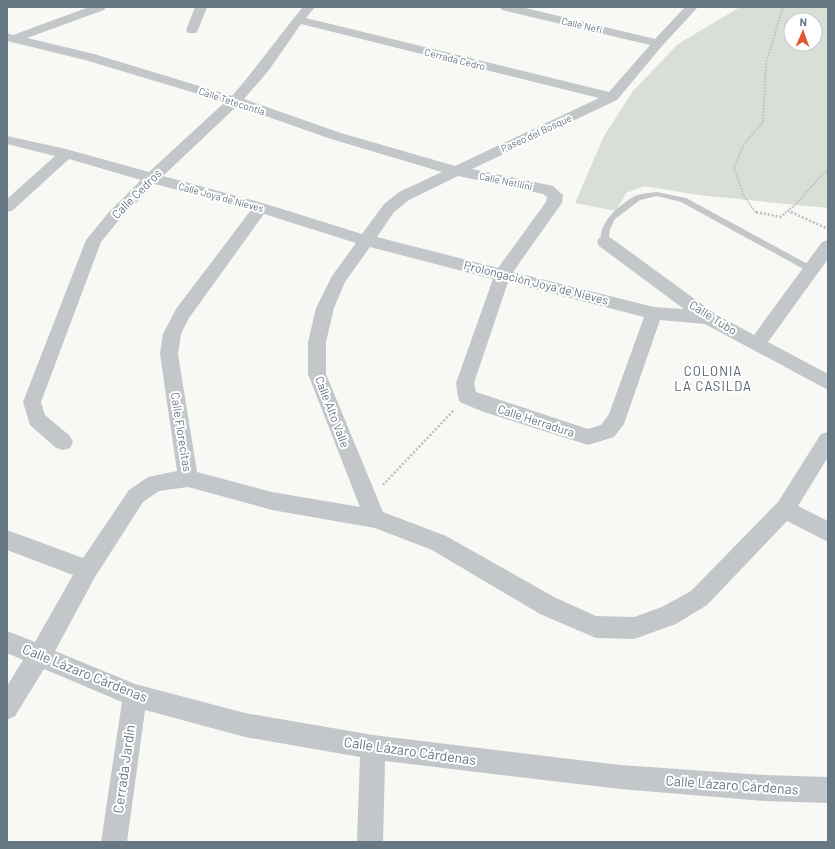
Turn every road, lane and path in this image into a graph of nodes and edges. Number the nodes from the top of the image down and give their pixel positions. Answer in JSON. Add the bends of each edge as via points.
{"nodes":[{"id":1,"x":100,"y":7,"type":"edge"},
{"id":2,"x":201,"y":7,"type":"edge"},
{"id":3,"x":309,"y":7,"type":"edge"},
{"id":4,"x":506,"y":7,"type":"edge"},
{"id":5,"x":692,"y":7,"type":"edge"},
{"id":6,"x":783,"y":7,"type":"edge"},
{"id":7,"x":299,"y":20,"type":"junction"},
{"id":8,"x":192,"y":30,"type":"dead end"},
{"id":9,"x":11,"y":37,"type":"edge"},
{"id":10,"x":658,"y":42,"type":"junction"},
{"id":11,"x":612,"y":97,"type":"junction"},
{"id":12,"x":235,"y":101,"type":"junction"},
{"id":13,"x":7,"y":140,"type":"edge"},
{"id":14,"x":66,"y":154,"type":"junction"},
{"id":15,"x":456,"y":171,"type":"junction"},
{"id":16,"x":828,"y":171,"type":"edge"},
{"id":17,"x":152,"y":178,"type":"junction"},
{"id":18,"x":7,"y":207,"type":"edge"},
{"id":19,"x":261,"y":208,"type":"junction"},
{"id":20,"x":788,"y":211,"type":"junction"},
{"id":21,"x":828,"y":229,"type":"edge"},
{"id":22,"x":365,"y":240,"type":"junction"},
{"id":23,"x":605,"y":242,"type":"joint"},
{"id":24,"x":828,"y":246,"type":"edge"},
{"id":25,"x":812,"y":270,"type":"junction"},
{"id":26,"x":502,"y":275,"type":"junction"},
{"id":27,"x":654,"y":313,"type":"junction"},
{"id":28,"x":708,"y":318,"type":"junction"},
{"id":29,"x":757,"y":344,"type":"junction"},
{"id":30,"x":828,"y":383,"type":"edge"},
{"id":31,"x":467,"y":397,"type":"junction"},
{"id":32,"x":828,"y":440,"type":"edge"},
{"id":33,"x":62,"y":442,"type":"dead end"},
{"id":34,"x":188,"y":478,"type":"junction"},
{"id":35,"x":785,"y":509,"type":"junction"},
{"id":36,"x":371,"y":510,"type":"junction"},
{"id":37,"x":828,"y":532,"type":"edge"},
{"id":38,"x":7,"y":540,"type":"edge"},
{"id":39,"x":86,"y":570,"type":"junction"},
{"id":40,"x":7,"y":642,"type":"edge"},
{"id":41,"x":40,"y":655,"type":"junction"},
{"id":42,"x":135,"y":696,"type":"junction"},
{"id":43,"x":7,"y":708,"type":"edge"},
{"id":44,"x":373,"y":747,"type":"junction"},
{"id":45,"x":828,"y":790,"type":"edge"},
{"id":46,"x":114,"y":842,"type":"edge"},
{"id":47,"x":370,"y":842,"type":"edge"}],
"edges":[{"from":1,"to":9,"type":"street"},
{"from":2,"to":8,"type":"street"},
{"from":3,"to":7,"type":"street","name":"Calle Cedros"},
{"from":4,"to":10,"type":"street","name":"Calle Nefi"},
{"from":5,"to":10,"type":"street","name":"Paseo del Bosque"},
{"from":6,"to":20,"type":"path","via":[[766,63],[763,122],[744,144],[734,168],[744,196],[756,213],[780,216]]},
{"from":7,"to":11,"type":"street","name":"Cerrada Cedro"},
{"from":7,"to":12,"type":"street","name":"Calle Cedros"},
{"from":9,"to":12,"type":"street","name":"Calle Tetecontla","via":[[89,57]]},
{"from":10,"to":11,"type":"street","name":"Paseo del Bosque"},
{"from":11,"to":15,"type":"street","name":"Paseo del Bosque"},
{"from":12,"to":15,"type":"street","name":"Calle Tetecontla","via":[[336,136]]},
{"from":12,"to":17,"type":"street","name":"Calle Cedros"},
{"from":13,"to":14,"type":"street","name":"Calle Joya de Nieves"},
{"from":14,"to":17,"type":"street","name":"Calle Joya de Nieves"},
{"from":14,"to":18,"type":"street"},
{"from":15,"to":22,"type":"street","name":"Paseo del Bosque","via":[[404,196],[389,208]]},
{"from":15,"to":26,"type":"street","name":"Calle Netilini","via":[[548,190],[555,195],[554,203]]},
{"from":16,"to":20,"type":"path"},
{"from":17,"to":19,"type":"street","name":"Calle Joya de Nieves"},
{"from":17,"to":33,"type":"street","name":"Calle Cedros","via":[[94,240],[32,402],[37,419]]},
{"from":19,"to":22,"type":"street","name":"Calle Joya de Nieves"},
{"from":19,"to":34,"type":"street","name":"Calle Florecitas","via":[[182,314],[172,334],[169,354]]},
{"from":20,"to":21,"type":"path"},
{"from":22,"to":26,"type":"street","name":"Prolongación Joya de Nieves"},
{"from":22,"to":36,"type":"street","name":"Calle Alto Valle","via":[[338,280],[325,308],[317,342],[316,374]]},
{"from":23,"to":25,"type":"lane","via":[[606,229],[612,217],[638,198],[656,194],[683,200]]},
{"from":23,"to":28,"type":"street","name":"Calle Tubo"},
{"from":24,"to":25,"type":"street"},
{"from":25,"to":29,"type":"street"},
{"from":26,"to":27,"type":"street","name":"Prolongación Joya de Nieves"},
{"from":26,"to":31,"type":"street","via":[[466,384]]},
{"from":27,"to":28,"type":"street","name":"Prolongación Joya de Nieves"},
{"from":27,"to":31,"type":"street","name":"Calle Herradura","via":[[618,418],[607,431],[588,437]]},
{"from":28,"to":29,"type":"street","name":"Calle Tubo"},
{"from":29,"to":30,"type":"street","name":"Calle Tubo"},
{"from":31,"to":36,"type":"path","via":[[398,471]]},
{"from":32,"to":35,"type":"street"},
{"from":34,"to":36,"type":"street","via":[[272,501]]},
{"from":34,"to":39,"type":"street","name":"Calle Florecitas","via":[[155,483],[136,496]]},
{"from":35,"to":36,"type":"street","via":[[699,598],[668,616],[634,628],[596,627],[548,606],[439,543]]},
{"from":35,"to":37,"type":"street"},
{"from":38,"to":39,"type":"street"},
{"from":39,"to":41,"type":"street","name":"Calle Florecitas"},
{"from":40,"to":41,"type":"street","name":"Calle Lázaro Cárdenas"},
{"from":41,"to":42,"type":"street","name":"Calle Lázaro Cárdenas"},
{"from":41,"to":43,"type":"street","name":"Calle Florecitas"},
{"from":42,"to":44,"type":"street","name":"Calle Lázaro Cárdenas","via":[[245,725]]},
{"from":42,"to":46,"type":"street","name":"Cerrada Jardín"},
{"from":44,"to":45,"type":"street","name":"Calle Lázaro Cárdenas","via":[[620,777]]},
{"from":44,"to":47,"type":"street"}]}
